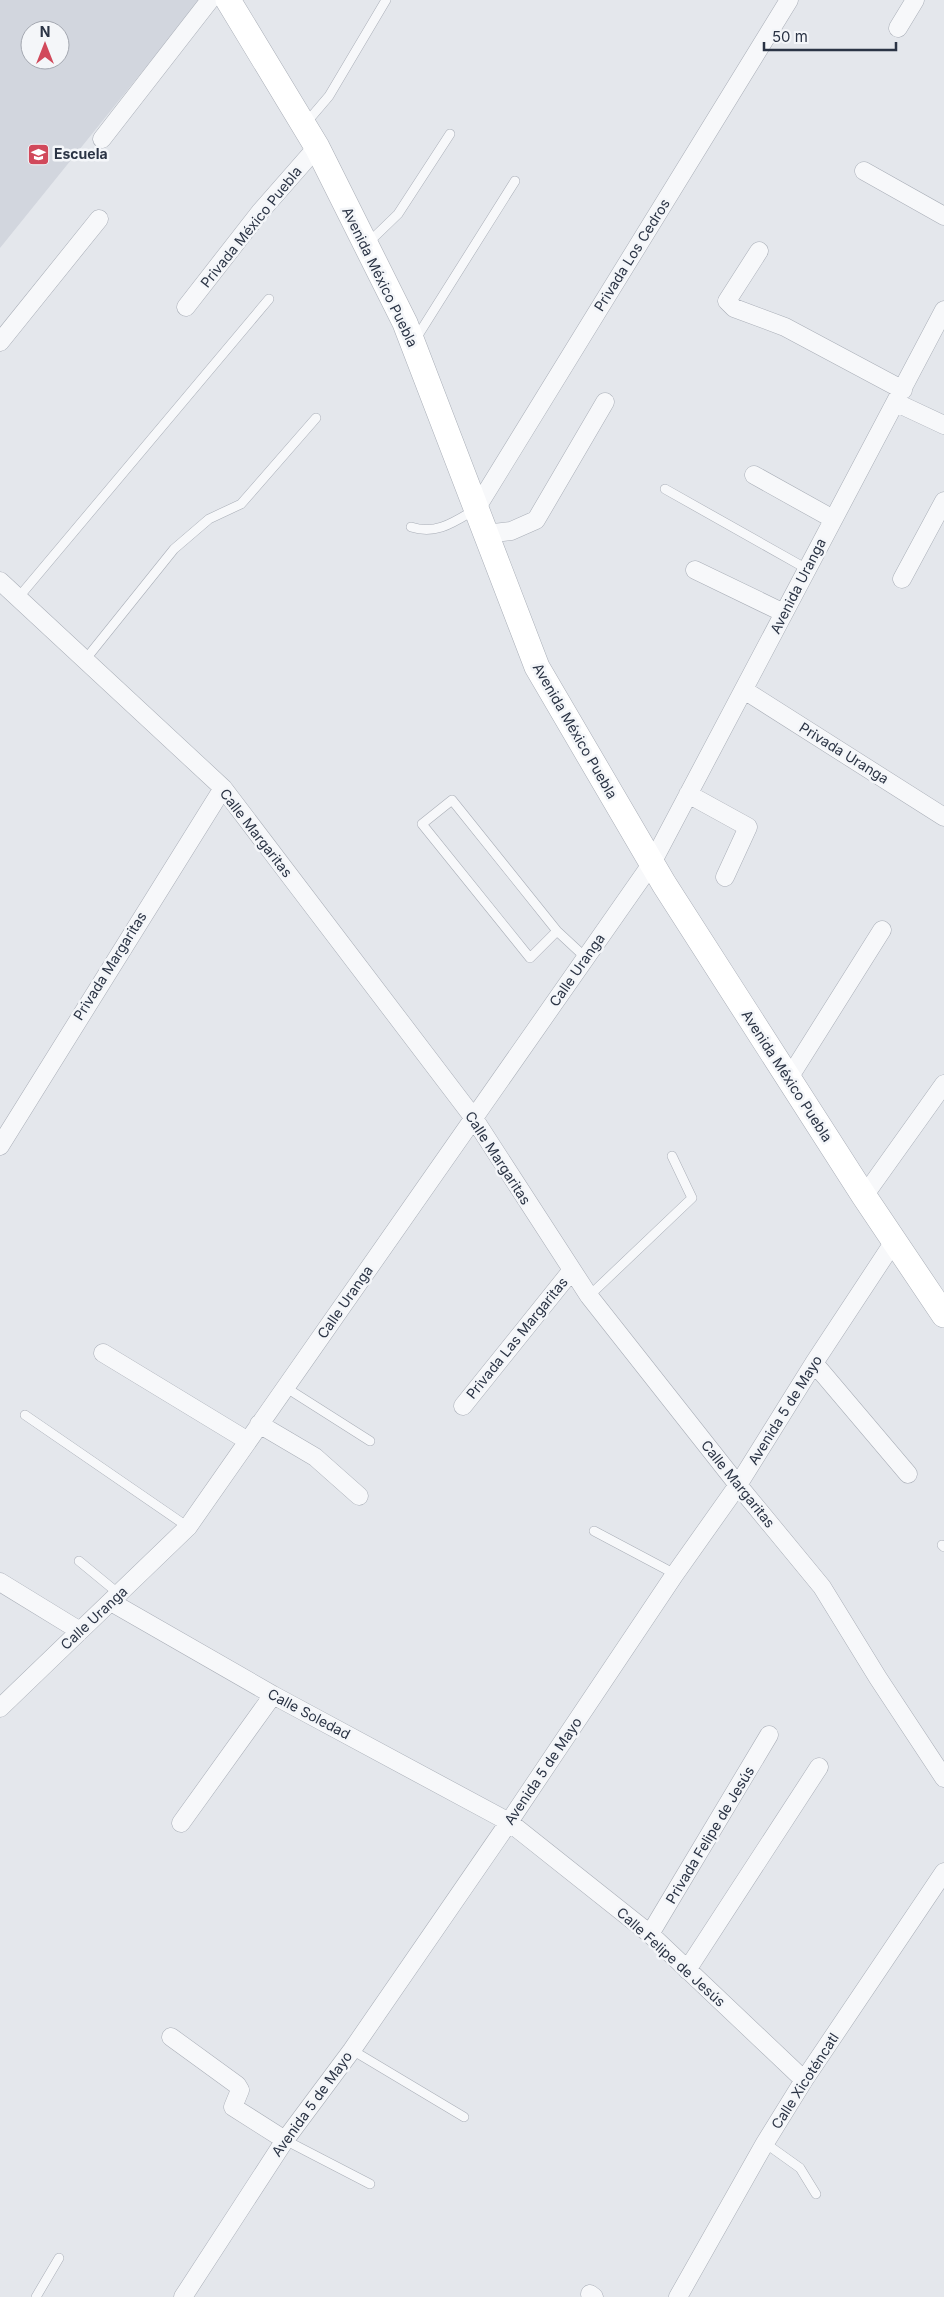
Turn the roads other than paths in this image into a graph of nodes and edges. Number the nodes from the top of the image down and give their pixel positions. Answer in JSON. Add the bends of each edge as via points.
{"nodes":[{"id":1,"x":210,"y":0,"type":"edge"},
{"id":2,"x":228,"y":0,"type":"edge"},
{"id":3,"x":386,"y":0,"type":"edge"},
{"id":4,"x":789,"y":0,"type":"edge"},
{"id":5,"x":915,"y":0,"type":"edge"},
{"id":6,"x":898,"y":28,"type":"dead end"},
{"id":7,"x":304,"y":126,"type":"junction"},
{"id":8,"x":450,"y":134,"type":"dead end"},
{"id":9,"x":102,"y":139,"type":"dead end"},
{"id":10,"x":316,"y":147,"type":"junction"},
{"id":11,"x":864,"y":172,"type":"dead end"},
{"id":12,"x":514,"y":182,"type":"dead end"},
{"id":13,"x":944,"y":216,"type":"edge"},
{"id":14,"x":99,"y":219,"type":"dead end"},
{"id":15,"x":366,"y":244,"type":"junction"},
{"id":16,"x":759,"y":252,"type":"dead end"},
{"id":17,"x":269,"y":300,"type":"dead end"},
{"id":18,"x":186,"y":307,"type":"dead end"},
{"id":19,"x":944,"y":310,"type":"edge"},
{"id":20,"x":0,"y":342,"type":"edge"},
{"id":21,"x":413,"y":343,"type":"junction"},
{"id":22,"x":900,"y":397,"type":"junction"},
{"id":23,"x":605,"y":402,"type":"dead end"},
{"id":24,"x":316,"y":418,"type":"dead end"},
{"id":25,"x":944,"y":425,"type":"edge"},
{"id":26,"x":754,"y":475,"type":"dead end"},
{"id":27,"x":665,"y":489,"type":"dead end"},
{"id":28,"x":944,"y":500,"type":"edge"},
{"id":29,"x":476,"y":509,"type":"junction"},
{"id":30,"x":833,"y":519,"type":"junction"},
{"id":31,"x":411,"y":527,"type":"dead end"},
{"id":32,"x":486,"y":534,"type":"junction"},
{"id":33,"x":807,"y":569,"type":"junction"},
{"id":34,"x":695,"y":570,"type":"dead end"},
{"id":35,"x":902,"y":579,"type":"dead end"},
{"id":36,"x":0,"y":581,"type":"edge"},
{"id":37,"x":18,"y":598,"type":"junction"},
{"id":38,"x":784,"y":613,"type":"junction"},
{"id":39,"x":85,"y":660,"type":"junction"},
{"id":40,"x":744,"y":690,"type":"junction"},
{"id":41,"x":223,"y":788,"type":"junction"},
{"id":42,"x":688,"y":794,"type":"junction"},
{"id":43,"x":944,"y":816,"type":"edge"},
{"id":44,"x":652,"y":862,"type":"junction"},
{"id":45,"x":725,"y":877,"type":"dead end"},
{"id":46,"x":882,"y":930,"type":"dead end"},
{"id":47,"x":557,"y":931,"type":"junction"},
{"id":48,"x":585,"y":957,"type":"junction"},
{"id":49,"x":789,"y":1078,"type":"junction"},
{"id":50,"x":944,"y":1084,"type":"edge"},
{"id":51,"x":473,"y":1117,"type":"junction"},
{"id":52,"x":0,"y":1146,"type":"edge"},
{"id":53,"x":672,"y":1156,"type":"dead end"},
{"id":54,"x":864,"y":1196,"type":"junction"},
{"id":55,"x":895,"y":1240,"type":"junction"},
{"id":56,"x":572,"y":1270,"type":"junction"},
{"id":57,"x":589,"y":1296,"type":"junction"},
{"id":58,"x":944,"y":1315,"type":"edge"},
{"id":59,"x":103,"y":1353,"type":"dead end"},
{"id":60,"x":814,"y":1363,"type":"junction"},
{"id":61,"x":285,"y":1387,"type":"junction"},
{"id":62,"x":463,"y":1406,"type":"dead end"},
{"id":63,"x":25,"y":1415,"type":"dead end"},
{"id":64,"x":260,"y":1424,"type":"junction"},
{"id":65,"x":248,"y":1441,"type":"junction"},
{"id":66,"x":370,"y":1441,"type":"dead end"},
{"id":67,"x":908,"y":1474,"type":"dead end"},
{"id":68,"x":738,"y":1485,"type":"junction"},
{"id":69,"x":359,"y":1496,"type":"dead end"},
{"id":70,"x":188,"y":1527,"type":"junction"},
{"id":71,"x":594,"y":1532,"type":"dead end"},
{"id":72,"x":79,"y":1561,"type":"dead end"},
{"id":73,"x":675,"y":1574,"type":"junction"},
{"id":74,"x":0,"y":1582,"type":"edge"},
{"id":75,"x":117,"y":1597,"type":"junction"},
{"id":76,"x":80,"y":1631,"type":"junction"},
{"id":77,"x":273,"y":1695,"type":"junction"},
{"id":78,"x":0,"y":1708,"type":"edge"},
{"id":79,"x":769,"y":1735,"type":"dead end"},
{"id":80,"x":819,"y":1767,"type":"dead end"},
{"id":81,"x":944,"y":1778,"type":"edge"},
{"id":82,"x":509,"y":1822,"type":"junction"},
{"id":83,"x":181,"y":1823,"type":"dead end"},
{"id":84,"x":944,"y":1872,"type":"edge"},
{"id":85,"x":650,"y":1934,"type":"junction"},
{"id":86,"x":687,"y":1970,"type":"junction"},
{"id":87,"x":170,"y":2037,"type":"dead end"},
{"id":88,"x":352,"y":2050,"type":"junction"},
{"id":89,"x":804,"y":2080,"type":"junction"},
{"id":90,"x":464,"y":2118,"type":"dead end"},
{"id":91,"x":285,"y":2140,"type":"junction"},
{"id":92,"x":765,"y":2143,"type":"junction"},
{"id":93,"x":370,"y":2184,"type":"dead end"},
{"id":94,"x":816,"y":2194,"type":"dead end"},
{"id":95,"x":59,"y":2258,"type":"dead end"},
{"id":96,"x":36,"y":2297,"type":"edge"},
{"id":97,"x":183,"y":2297,"type":"edge"},
{"id":98,"x":678,"y":2297,"type":"edge"}],
"edges":[{"from":1,"to":9,"type":"street"},
{"from":2,"to":7,"type":"main road","name":"Avenida México Puebla"},
{"from":3,"to":7,"type":"lane","via":[[329,96]]},
{"from":4,"to":29,"type":"street","name":"Privada Los Cedros"},
{"from":5,"to":6,"type":"street"},
{"from":7,"to":10,"type":"main road","name":"Avenida México Puebla"},
{"from":8,"to":15,"type":"lane","via":[[398,214]]},
{"from":10,"to":15,"type":"main road","name":"Avenida México Puebla"},
{"from":10,"to":18,"type":"street","name":"Privada México Puebla"},
{"from":11,"to":13,"type":"street"},
{"from":12,"to":21,"type":"lane"},
{"from":14,"to":20,"type":"street"},
{"from":15,"to":21,"type":"main road","name":"Avenida México Puebla"},
{"from":16,"to":22,"type":"street","via":[[727,301],[734,308],[785,327]]},
{"from":17,"to":37,"type":"lane"},
{"from":19,"to":22,"type":"street","name":"Avenida Uranga"},
{"from":21,"to":29,"type":"main road","name":"Avenida México Puebla"},
{"from":22,"to":25,"type":"street"},
{"from":22,"to":30,"type":"street","name":"Avenida Uranga"},
{"from":23,"to":32,"type":"street","via":[[536,520],[512,531]]},
{"from":24,"to":39,"type":"lane","via":[[241,504],[209,519],[174,550]]},
{"from":26,"to":30,"type":"street"},
{"from":27,"to":33,"type":"lane"},
{"from":28,"to":35,"type":"street"},
{"from":29,"to":31,"type":"lane","via":[[446,526],[424,531]]},
{"from":29,"to":32,"type":"main road","name":"Avenida México Puebla"},
{"from":30,"to":33,"type":"street","name":"Avenida Uranga"},
{"from":32,"to":44,"type":"main road","name":"Avenida México Puebla","via":[[537,667]]},
{"from":33,"to":38,"type":"street","name":"Avenida Uranga"},
{"from":34,"to":38,"type":"street"},
{"from":36,"to":37,"type":"street","name":"Calle Margaritas"},
{"from":37,"to":39,"type":"street","name":"Calle Margaritas"},
{"from":38,"to":40,"type":"street","name":"Avenida Uranga"},
{"from":39,"to":41,"type":"street","name":"Calle Margaritas"},
{"from":40,"to":42,"type":"street","name":"Avenida Uranga"},
{"from":40,"to":43,"type":"street","name":"Privada Uranga"},
{"from":41,"to":51,"type":"street","name":"Calle Margaritas"},
{"from":41,"to":52,"type":"street","name":"Privada Margaritas"},
{"from":42,"to":44,"type":"street","name":"Avenida Uranga"},
{"from":42,"to":45,"type":"street","via":[[748,827]]},
{"from":44,"to":48,"type":"street","name":"Calle Uranga"},
{"from":44,"to":49,"type":"main road","name":"Avenida México Puebla"},
{"from":46,"to":49,"type":"street"},
{"from":47,"to":47,"type":"lane","via":[[530,958],[422,824],[452,800]]},
{"from":47,"to":48,"type":"lane"},
{"from":48,"to":51,"type":"street","name":"Calle Uranga"},
{"from":49,"to":54,"type":"main road","name":"Avenida México Puebla"},
{"from":50,"to":54,"type":"street"},
{"from":51,"to":56,"type":"street","name":"Calle Margaritas"},
{"from":51,"to":61,"type":"street","name":"Calle Uranga"},
{"from":53,"to":57,"type":"lane","via":[[692,1198]]},
{"from":54,"to":55,"type":"main road","name":"Avenida México Puebla"},
{"from":55,"to":58,"type":"main road","name":"Avenida México Puebla"},
{"from":55,"to":60,"type":"street","name":"Avenida 5 de Mayo"},
{"from":56,"to":57,"type":"street","name":"Calle Margaritas"},
{"from":56,"to":62,"type":"street","name":"Privada Las Margaritas"},
{"from":57,"to":68,"type":"street","name":"Calle Margaritas"},
{"from":59,"to":65,"type":"street"},
{"from":60,"to":67,"type":"street"},
{"from":60,"to":68,"type":"street","name":"Avenida 5 de Mayo"},
{"from":61,"to":64,"type":"street","name":"Calle Uranga"},
{"from":61,"to":66,"type":"lane"},
{"from":63,"to":70,"type":"lane"},
{"from":64,"to":65,"type":"street","name":"Calle Uranga"},
{"from":64,"to":69,"type":"street","via":[[315,1457]]},
{"from":65,"to":70,"type":"street","name":"Calle Uranga"},
{"from":68,"to":73,"type":"street","name":"Avenida 5 de Mayo"},
{"from":68,"to":81,"type":"street","name":"Calle Margaritas","via":[[822,1587]]},
{"from":70,"to":75,"type":"street","name":"Calle Uranga"},
{"from":71,"to":73,"type":"lane"},
{"from":72,"to":75,"type":"lane","via":[[113,1588]]},
{"from":73,"to":82,"type":"street","name":"Avenida 5 de Mayo"},
{"from":74,"to":76,"type":"street"},
{"from":75,"to":76,"type":"street","name":"Calle Uranga"},
{"from":75,"to":77,"type":"street","name":"Calle Soledad"},
{"from":76,"to":78,"type":"street","name":"Calle Uranga"},
{"from":77,"to":82,"type":"street","name":"Calle Soledad"},
{"from":77,"to":83,"type":"street"},
{"from":79,"to":85,"type":"street","name":"Privada Felipe de Jesús"},
{"from":80,"to":86,"type":"street"},
{"from":82,"to":85,"type":"street","name":"Calle Felipe de Jesús"},
{"from":82,"to":88,"type":"street","name":"Avenida 5 de Mayo"},
{"from":84,"to":89,"type":"street","name":"Calle Xicoténcatl"},
{"from":85,"to":86,"type":"street","name":"Calle Felipe de Jesús"},
{"from":86,"to":89,"type":"street","name":"Calle Felipe de Jesús"},
{"from":87,"to":91,"type":"street","via":[[237,2085],[240,2090],[233,2107]]},
{"from":88,"to":90,"type":"lane"},
{"from":88,"to":91,"type":"street","name":"Avenida 5 de Mayo"},
{"from":89,"to":92,"type":"street","name":"Calle Xicoténcatl"},
{"from":91,"to":93,"type":"lane"},
{"from":91,"to":97,"type":"street","name":"Avenida 5 de Mayo"},
{"from":92,"to":94,"type":"lane","via":[[800,2168]]},
{"from":92,"to":98,"type":"street","name":"Calle Xicoténcatl"},
{"from":95,"to":96,"type":"lane"}]}
